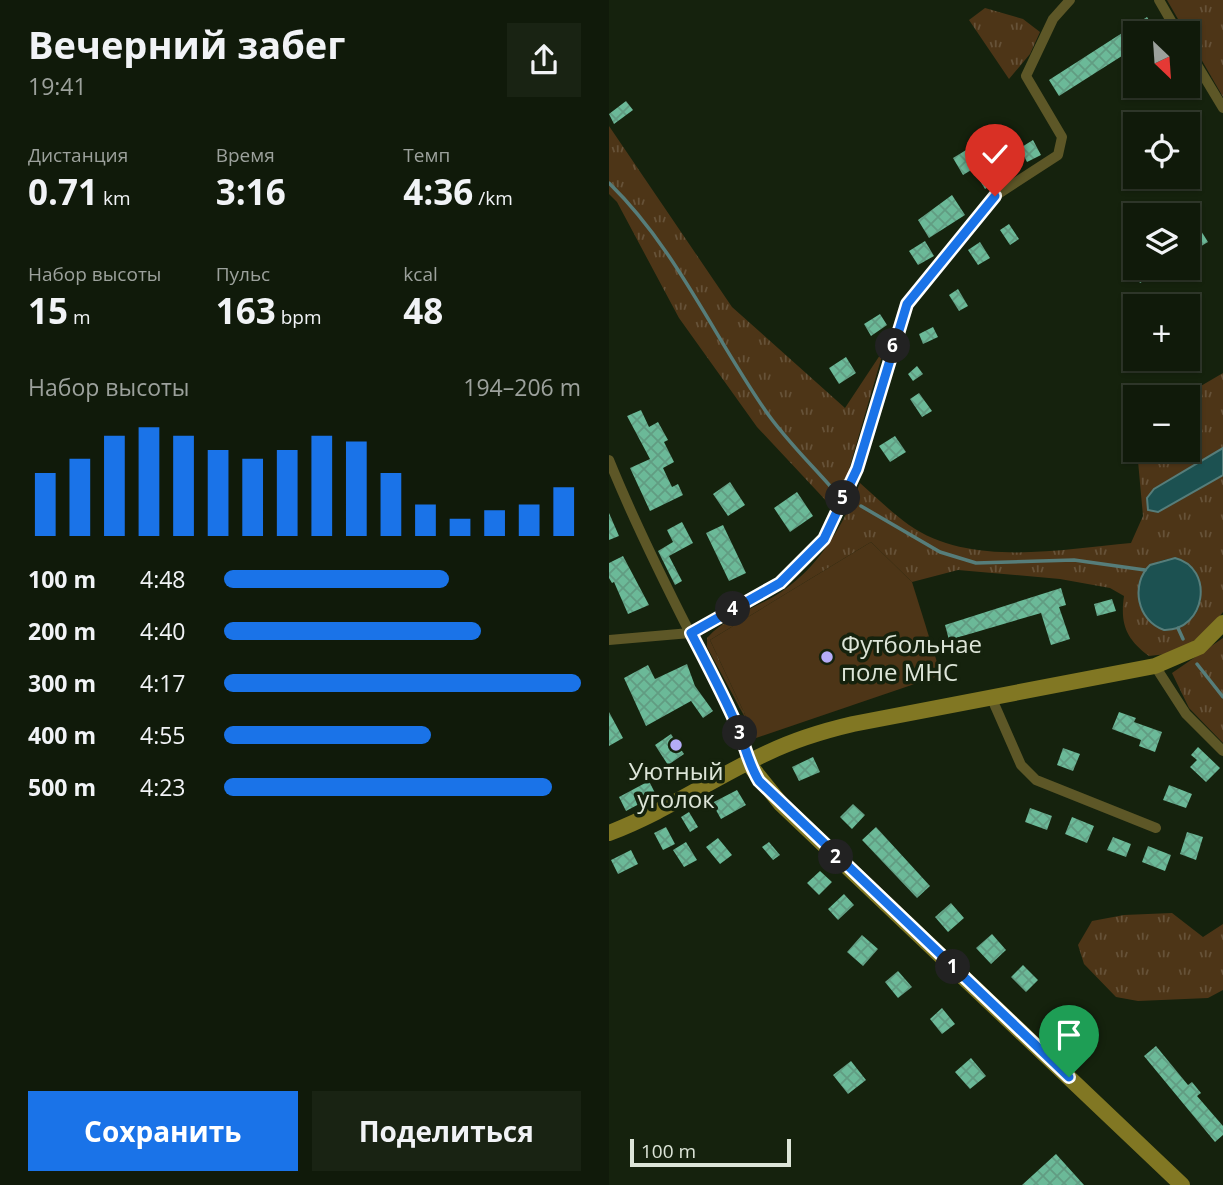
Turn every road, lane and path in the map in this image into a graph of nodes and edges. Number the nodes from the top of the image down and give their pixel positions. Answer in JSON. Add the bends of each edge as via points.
{"nodes":[{"id":1,"x":1070,"y":0,"type":"edge"},
{"id":2,"x":1159,"y":0,"type":"edge"},
{"id":3,"x":1171,"y":21,"type":"edge"},
{"id":4,"x":1201,"y":72,"type":"edge"},
{"id":5,"x":1223,"y":108,"type":"edge"},
{"id":6,"x":609,"y":460,"type":"edge"},
{"id":7,"x":1223,"y":622,"type":"edge"},
{"id":8,"x":691,"y":633,"type":"junction"},
{"id":9,"x":609,"y":639,"type":"edge"},
{"id":10,"x":1155,"y":666,"type":"junction"},
{"id":11,"x":992,"y":699,"type":"junction"},
{"id":12,"x":1223,"y":751,"type":"edge"},
{"id":13,"x":748,"y":763,"type":"junction"},
{"id":14,"x":1156,"y":828,"type":"dead end"},
{"id":15,"x":609,"y":833,"type":"edge"},
{"id":16,"x":1182,"y":1185,"type":"edge"}],
"edges":[{"from":1,"to":8,"type":"street","via":[[1053,19],[1026,76],[1062,137],[1058,155],[995,196],[907,304],[857,469],[824,539],[780,583]]},
{"from":2,"to":3,"type":"street"},
{"from":4,"to":5,"type":"street"},
{"from":6,"to":8,"type":"street","via":[[636,527]]},
{"from":7,"to":10,"type":"street","via":[[1199,647]]},
{"from":8,"to":9,"type":"street"},
{"from":8,"to":13,"type":"street","via":[[722,691]]},
{"from":10,"to":11,"type":"street"},
{"from":10,"to":12,"type":"street","via":[[1186,714]]},
{"from":11,"to":13,"type":"street","via":[[830,730]]},
{"from":11,"to":14,"type":"street","via":[[1021,765],[1036,780]]},
{"from":13,"to":15,"type":"street"},
{"from":13,"to":16,"type":"street","via":[[781,804]]}]}
